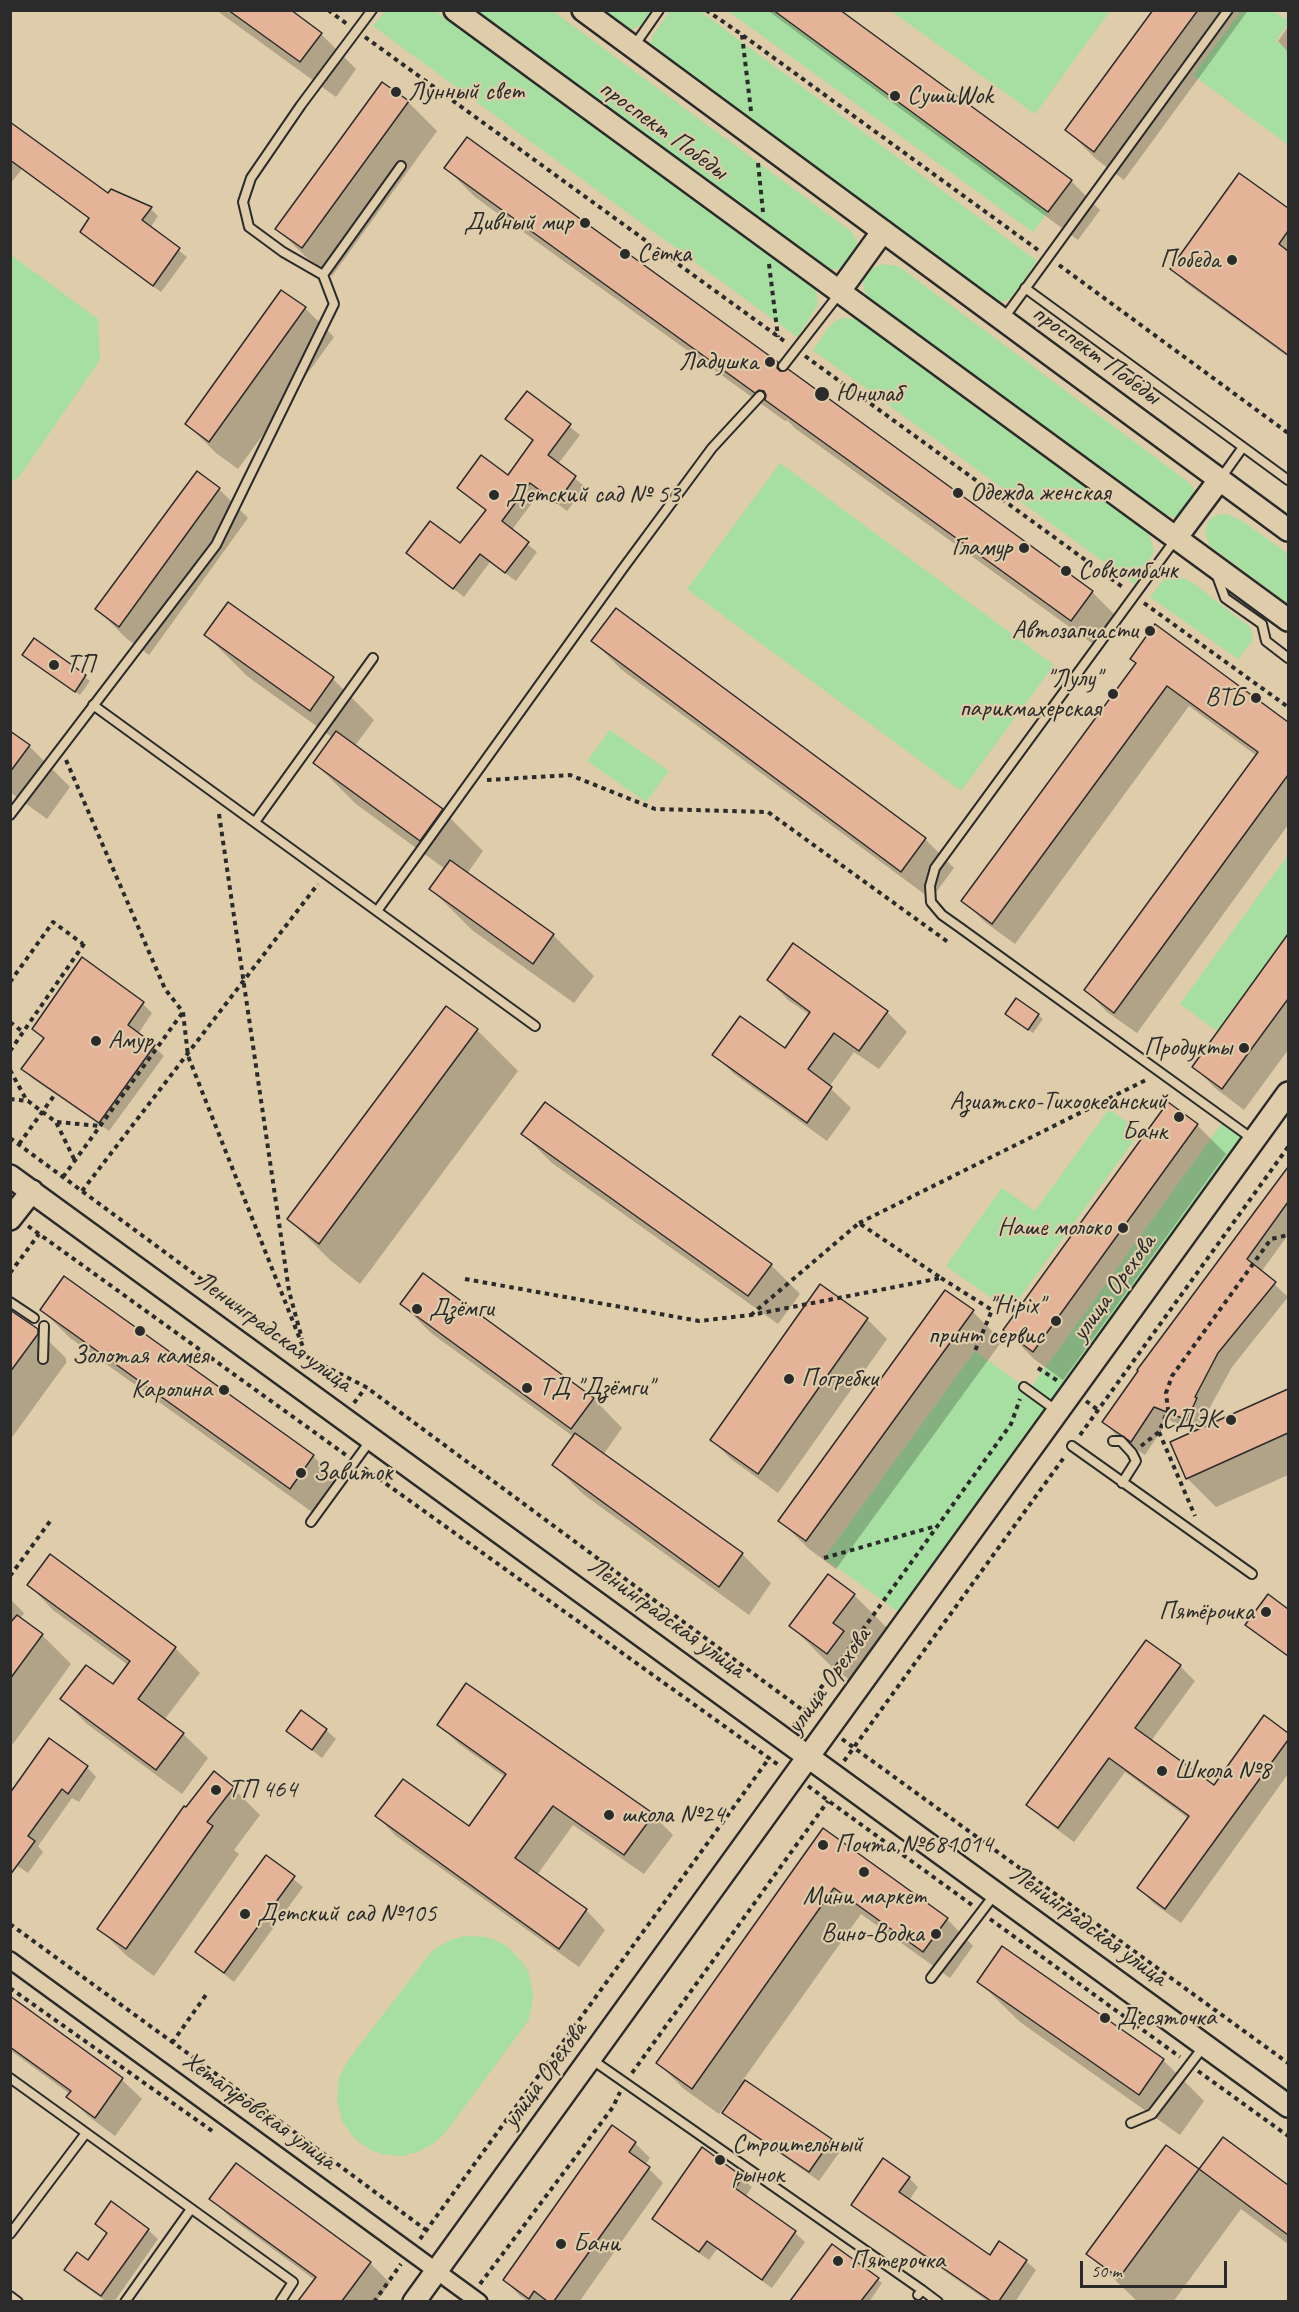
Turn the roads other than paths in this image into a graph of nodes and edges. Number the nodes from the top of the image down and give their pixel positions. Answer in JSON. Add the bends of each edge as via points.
{"nodes":[{"id":1,"x":372,"y":10,"type":"edge"},
{"id":2,"x":455,"y":10,"type":"edge"},
{"id":3,"x":583,"y":10,"type":"edge"},
{"id":4,"x":659,"y":10,"type":"edge"},
{"id":5,"x":1228,"y":10,"type":"edge"},
{"id":6,"x":633,"y":47,"type":"junction"},
{"id":7,"x":401,"y":166,"type":"dead end"},
{"id":8,"x":883,"y":231,"type":"junction"},
{"id":9,"x":323,"y":275,"type":"junction"},
{"id":10,"x":1025,"y":288,"type":"junction"},
{"id":11,"x":839,"y":292,"type":"junction"},
{"id":12,"x":1003,"y":320,"type":"junction"},
{"id":13,"x":783,"y":366,"type":"dead end"},
{"id":14,"x":760,"y":396,"type":"dead end"},
{"id":15,"x":1243,"y":447,"type":"junction"},
{"id":16,"x":1220,"y":479,"type":"junction"},
{"id":17,"x":1288,"y":480,"type":"edge"},
{"id":18,"x":1288,"y":530,"type":"edge"},
{"id":19,"x":1176,"y":538,"type":"junction"},
{"id":20,"x":1214,"y":566,"type":"junction"},
{"id":21,"x":1288,"y":620,"type":"edge"},
{"id":22,"x":374,"y":658,"type":"dead end"},
{"id":23,"x":1288,"y":658,"type":"edge"},
{"id":24,"x":93,"y":705,"type":"junction"},
{"id":25,"x":10,"y":815,"type":"edge"},
{"id":26,"x":255,"y":822,"type":"junction"},
{"id":27,"x":377,"y":911,"type":"junction"},
{"id":28,"x":534,"y":1026,"type":"dead end"},
{"id":29,"x":1288,"y":1093,"type":"edge"},
{"id":30,"x":1254,"y":1140,"type":"junction"},
{"id":31,"x":10,"y":1176,"type":"edge"},
{"id":32,"x":32,"y":1191,"type":"junction"},
{"id":33,"x":10,"y":1219,"type":"edge"},
{"id":34,"x":10,"y":1302,"type":"edge"},
{"id":35,"x":34,"y":1318,"type":"dead end"},
{"id":36,"x":44,"y":1326,"type":"dead end"},
{"id":37,"x":43,"y":1359,"type":"dead end"},
{"id":38,"x":1024,"y":1387,"type":"road end"},
{"id":39,"x":1058,"y":1412,"type":"junction"},
{"id":40,"x":373,"y":1438,"type":"junction"},
{"id":41,"x":1113,"y":1441,"type":"dead end"},
{"id":42,"x":1072,"y":1446,"type":"road end"},
{"id":43,"x":1122,"y":1483,"type":"junction"},
{"id":44,"x":311,"y":1522,"type":"dead end"},
{"id":45,"x":1252,"y":1574,"type":"dead end"},
{"id":46,"x":809,"y":1756,"type":"junction"},
{"id":47,"x":996,"y":1892,"type":"junction"},
{"id":48,"x":10,"y":1960,"type":"edge"},
{"id":49,"x":931,"y":1978,"type":"dead end"},
{"id":50,"x":1205,"y":2045,"type":"junction"},
{"id":51,"x":590,"y":2059,"type":"junction"},
{"id":52,"x":10,"y":2078,"type":"edge"},
{"id":53,"x":1288,"y":2106,"type":"edge"},
{"id":54,"x":1131,"y":2123,"type":"dead end"},
{"id":55,"x":86,"y":2133,"type":"junction"},
{"id":56,"x":191,"y":2208,"type":"junction"},
{"id":57,"x":10,"y":2234,"type":"edge"},
{"id":58,"x":436,"y":2270,"type":"junction"},
{"id":59,"x":10,"y":2296,"type":"edge"},
{"id":60,"x":475,"y":2299,"type":"edge"},
{"id":61,"x":18,"y":2301,"type":"edge"},
{"id":62,"x":125,"y":2301,"type":"edge"},
{"id":63,"x":280,"y":2301,"type":"edge"},
{"id":64,"x":414,"y":2301,"type":"edge"},
{"id":65,"x":938,"y":2301,"type":"edge"}],
"edges":[{"from":1,"to":9,"type":"lane","via":[[251,178],[243,202],[249,227]]},
{"from":2,"to":11,"type":"main road","name":"проспект Победы"},
{"from":3,"to":6,"type":"main road","name":"проспект Победы"},
{"from":4,"to":6,"type":"lane"},
{"from":5,"to":10,"type":"lane"},
{"from":6,"to":8,"type":"main road","name":"проспект Победы"},
{"from":7,"to":9,"type":"lane"},
{"from":8,"to":11,"type":"main road"},
{"from":8,"to":12,"type":"main road","name":"проспект Победы"},
{"from":9,"to":24,"type":"lane","via":[[334,304],[216,545]]},
{"from":10,"to":12,"type":"lane"},
{"from":10,"to":15,"type":"lane"},
{"from":11,"to":13,"type":"lane"},
{"from":11,"to":19,"type":"main road","name":"проспект Победы"},
{"from":12,"to":16,"type":"main road","name":"проспект Победы"},
{"from":14,"to":27,"type":"lane","via":[[712,448]]},
{"from":15,"to":16,"type":"lane"},
{"from":15,"to":17,"type":"lane"},
{"from":16,"to":18,"type":"main road","name":"проспект Победы"},
{"from":16,"to":19,"type":"main road"},
{"from":19,"to":20,"type":"main road","name":"проспект Победы"},
{"from":19,"to":30,"type":"lane","via":[[935,868],[931,902],[942,915]]},
{"from":20,"to":21,"type":"main road","name":"проспект Победы"},
{"from":20,"to":23,"type":"lane","via":[[1226,598],[1262,624],[1266,641]]},
{"from":22,"to":26,"type":"lane"},
{"from":24,"to":25,"type":"lane"},
{"from":24,"to":26,"type":"lane"},
{"from":26,"to":27,"type":"lane"},
{"from":27,"to":28,"type":"lane"},
{"from":29,"to":30,"type":"main road","name":"улица Орехова"},
{"from":30,"to":39,"type":"main road","name":"улица Орехова"},
{"from":31,"to":32,"type":"main road","name":"Ленинградская улица"},
{"from":32,"to":33,"type":"main road"},
{"from":32,"to":40,"type":"main road","name":"Ленинградская улица"},
{"from":34,"to":35,"type":"lane"},
{"from":36,"to":37,"type":"lane"},
{"from":38,"to":39,"type":"lane"},
{"from":39,"to":46,"type":"main road","name":"улица Орехова"},
{"from":40,"to":44,"type":"lane"},
{"from":40,"to":46,"type":"main road","name":"Ленинградская улица"},
{"from":41,"to":43,"type":"lane","via":[[1121,1441],[1136,1461]]},
{"from":42,"to":43,"type":"lane"},
{"from":43,"to":45,"type":"lane"},
{"from":46,"to":47,"type":"main road","name":"Ленинградская улица"},
{"from":46,"to":51,"type":"main road","name":"улица Орехова"},
{"from":47,"to":49,"type":"lane"},
{"from":47,"to":50,"type":"main road","name":"Ленинградская улица"},
{"from":48,"to":58,"type":"street","name":"Хетагуровская улица"},
{"from":50,"to":53,"type":"main road","name":"Ленинградская улица"},
{"from":50,"to":54,"type":"lane","via":[[1152,2114]]},
{"from":51,"to":58,"type":"main road","name":"улица Орехова"},
{"from":51,"to":65,"type":"lane"},
{"from":52,"to":55,"type":"lane"},
{"from":55,"to":56,"type":"lane"},
{"from":55,"to":57,"type":"lane"},
{"from":56,"to":62,"type":"lane"},
{"from":56,"to":63,"type":"lane","via":[[293,2282]]},
{"from":58,"to":60,"type":"street","name":"Хетагуровская улица"},
{"from":58,"to":64,"type":"main road","name":"улица Орехова"},
{"from":59,"to":61,"type":"lane"}]}
